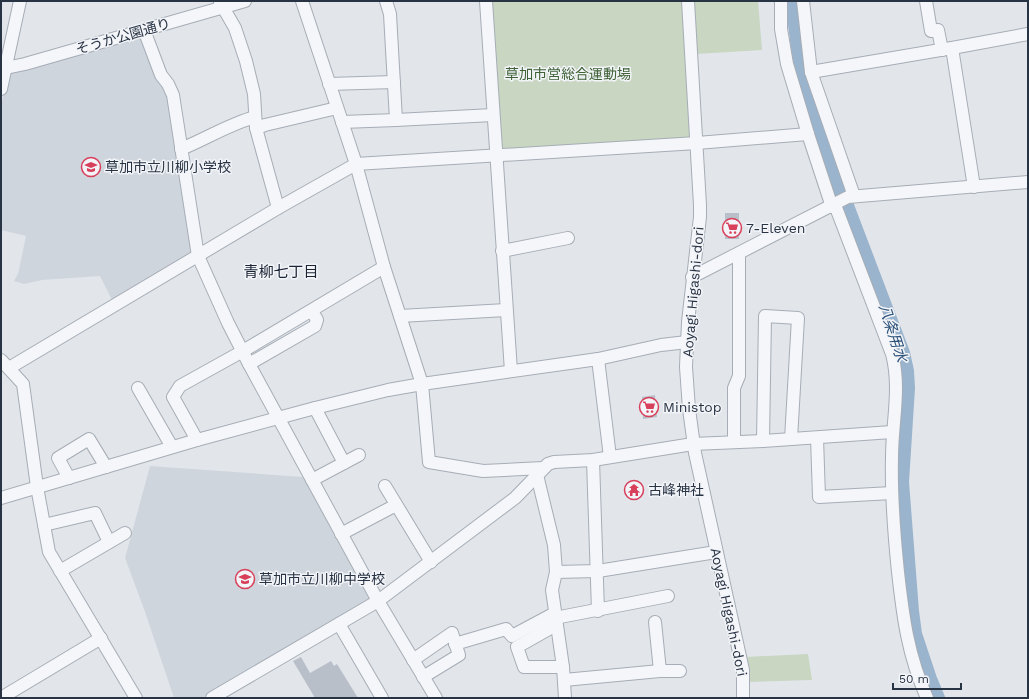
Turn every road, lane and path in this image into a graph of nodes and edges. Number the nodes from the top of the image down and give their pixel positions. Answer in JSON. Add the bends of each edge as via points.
{"nodes":[{"id":1,"x":20,"y":1,"type":"edge"},
{"id":2,"x":246,"y":1,"type":"edge"},
{"id":3,"x":302,"y":1,"type":"edge"},
{"id":4,"x":386,"y":1,"type":"edge"},
{"id":5,"x":486,"y":1,"type":"edge"},
{"id":6,"x":688,"y":1,"type":"edge"},
{"id":7,"x":781,"y":1,"type":"edge"},
{"id":8,"x":803,"y":1,"type":"edge"},
{"id":9,"x":926,"y":1,"type":"edge"},
{"id":10,"x":221,"y":4,"type":"edge"},
{"id":11,"x":144,"y":30,"type":"junction"},
{"id":12,"x":1028,"y":34,"type":"edge"},
{"id":13,"x":947,"y":49,"type":"junction"},
{"id":14,"x":3,"y":69,"type":"edge"},
{"id":15,"x":812,"y":72,"type":"junction"},
{"id":16,"x":394,"y":82,"type":"junction"},
{"id":17,"x":329,"y":84,"type":"junction"},
{"id":18,"x":1,"y":90,"type":"edge"},
{"id":19,"x":337,"y":108,"type":"junction"},
{"id":20,"x":493,"y":114,"type":"junction"},
{"id":21,"x":396,"y":120,"type":"junction"},
{"id":22,"x":342,"y":122,"type":"junction"},
{"id":23,"x":256,"y":123,"type":"junction"},
{"id":24,"x":808,"y":134,"type":"junction"},
{"id":25,"x":697,"y":142,"type":"junction"},
{"id":26,"x":181,"y":149,"type":"junction"},
{"id":27,"x":496,"y":154,"type":"junction"},
{"id":28,"x":356,"y":164,"type":"junction"},
{"id":29,"x":1028,"y":182,"type":"edge"},
{"id":30,"x":974,"y":187,"type":"junction"},
{"id":31,"x":851,"y":197,"type":"junction"},
{"id":32,"x":833,"y":206,"type":"junction"},
{"id":33,"x":278,"y":208,"type":"junction"},
{"id":34,"x":568,"y":238,"type":"dead end"},
{"id":35,"x":502,"y":251,"type":"junction"},
{"id":36,"x":739,"y":254,"type":"junction"},
{"id":37,"x":198,"y":256,"type":"junction"},
{"id":38,"x":384,"y":267,"type":"junction"},
{"id":39,"x":692,"y":277,"type":"junction"},
{"id":40,"x":506,"y":310,"type":"junction"},
{"id":41,"x":312,"y":311,"type":"junction"},
{"id":42,"x":400,"y":316,"type":"junction"},
{"id":43,"x":687,"y":342,"type":"junction"},
{"id":44,"x":243,"y":351,"type":"junction"},
{"id":45,"x":598,"y":359,"type":"junction"},
{"id":46,"x":5,"y":364,"type":"edge"},
{"id":47,"x":249,"y":364,"type":"junction"},
{"id":48,"x":511,"y":371,"type":"junction"},
{"id":49,"x":422,"y":384,"type":"junction"},
{"id":50,"x":138,"y":388,"type":"dead end"},
{"id":51,"x":315,"y":408,"type":"junction"},
{"id":52,"x":279,"y":418,"type":"junction"},
{"id":53,"x":892,"y":432,"type":"junction"},
{"id":54,"x":817,"y":438,"type":"junction"},
{"id":55,"x":197,"y":440,"type":"junction"},
{"id":56,"x":790,"y":440,"type":"junction"},
{"id":57,"x":763,"y":441,"type":"junction"},
{"id":58,"x":734,"y":442,"type":"junction"},
{"id":59,"x":693,"y":444,"type":"junction"},
{"id":60,"x":172,"y":447,"type":"junction"},
{"id":61,"x":359,"y":455,"type":"dead end"},
{"id":62,"x":610,"y":457,"type":"junction"},
{"id":63,"x":593,"y":460,"type":"junction"},
{"id":64,"x":344,"y":463,"type":"junction"},
{"id":65,"x":106,"y":467,"type":"junction"},
{"id":66,"x":540,"y":472,"type":"junction"},
{"id":67,"x":69,"y":478,"type":"junction"},
{"id":68,"x":312,"y":480,"type":"junction"},
{"id":69,"x":385,"y":486,"type":"dead end"},
{"id":70,"x":37,"y":487,"type":"junction"},
{"id":71,"x":892,"y":493,"type":"junction"},
{"id":72,"x":1,"y":498,"type":"edge"},
{"id":73,"x":396,"y":505,"type":"junction"},
{"id":74,"x":44,"y":525,"type":"junction"},
{"id":75,"x":124,"y":533,"type":"dead end"},
{"id":76,"x":342,"y":534,"type":"junction"},
{"id":77,"x":109,"y":542,"type":"junction"},
{"id":78,"x":716,"y":552,"type":"junction"},
{"id":79,"x":431,"y":562,"type":"junction"},
{"id":80,"x":60,"y":571,"type":"junction"},
{"id":81,"x":596,"y":571,"type":"junction"},
{"id":82,"x":556,"y":572,"type":"junction"},
{"id":83,"x":668,"y":596,"type":"dead end"},
{"id":84,"x":378,"y":601,"type":"junction"},
{"id":85,"x":598,"y":611,"type":"junction"},
{"id":86,"x":556,"y":619,"type":"junction"},
{"id":87,"x":655,"y":622,"type":"dead end"},
{"id":88,"x":339,"y":624,"type":"junction"},
{"id":89,"x":101,"y":638,"type":"junction"},
{"id":90,"x":455,"y":644,"type":"junction"},
{"id":91,"x":413,"y":660,"type":"junction"},
{"id":92,"x":563,"y":667,"type":"junction"},
{"id":93,"x":660,"y":671,"type":"junction"},
{"id":94,"x":680,"y":671,"type":"dead end"},
{"id":95,"x":423,"y":677,"type":"junction"},
{"id":96,"x":564,"y":680,"type":"junction"},
{"id":97,"x":430,"y":696,"type":"edge"},
{"id":98,"x":1,"y":698,"type":"edge"},
{"id":99,"x":136,"y":698,"type":"edge"},
{"id":100,"x":212,"y":698,"type":"edge"},
{"id":101,"x":382,"y":698,"type":"edge"},
{"id":102,"x":565,"y":698,"type":"edge"},
{"id":103,"x":743,"y":698,"type":"edge"},
{"id":104,"x":927,"y":698,"type":"edge"}],
"edges":[{"from":1,"to":14,"type":"street"},
{"from":2,"to":10,"type":"street","name":"そうか公園通り"},
{"from":3,"to":17,"type":"street"},
{"from":4,"to":16,"type":"street","via":[[390,14]]},
{"from":5,"to":20,"type":"street"},
{"from":6,"to":25,"type":"street","name":"Aoyagi Higashi-dori"},
{"from":7,"to":24,"type":"street","via":[[781,29],[787,64]]},
{"from":8,"to":15,"type":"street"},
{"from":9,"to":13,"type":"street","via":[[931,31],[938,30]]},
{"from":10,"to":11,"type":"street","name":"そうか公園通り"},
{"from":10,"to":23,"type":"street","via":[[235,28],[246,61],[254,94]]},
{"from":11,"to":14,"type":"street","name":"そうか公園通り"},
{"from":11,"to":26,"type":"street","via":[[161,75],[173,95]]},
{"from":12,"to":13,"type":"street"},
{"from":13,"to":15,"type":"street"},
{"from":13,"to":30,"type":"street"},
{"from":14,"to":18,"type":"street"},
{"from":15,"to":31,"type":"street"},
{"from":16,"to":17,"type":"street"},
{"from":16,"to":21,"type":"street"},
{"from":17,"to":19,"type":"street"},
{"from":19,"to":22,"type":"street"},
{"from":19,"to":23,"type":"street","via":[[265,125]]},
{"from":20,"to":21,"type":"street"},
{"from":20,"to":27,"type":"street"},
{"from":21,"to":22,"type":"street"},
{"from":22,"to":28,"type":"street"},
{"from":23,"to":26,"type":"street","via":[[244,120]]},
{"from":23,"to":33,"type":"street"},
{"from":24,"to":25,"type":"street"},
{"from":24,"to":32,"type":"street"},
{"from":25,"to":27,"type":"street"},
{"from":25,"to":39,"type":"street","name":"Aoyagi Higashi-dori","via":[[700,217]]},
{"from":26,"to":37,"type":"street"},
{"from":27,"to":28,"type":"street"},
{"from":27,"to":35,"type":"street"},
{"from":28,"to":33,"type":"street"},
{"from":28,"to":38,"type":"street"},
{"from":29,"to":30,"type":"street"},
{"from":30,"to":31,"type":"street"},
{"from":31,"to":32,"type":"street"},
{"from":32,"to":36,"type":"street"},
{"from":32,"to":53,"type":"street","via":[[896,367],[896,404]]},
{"from":33,"to":37,"type":"street"},
{"from":34,"to":35,"type":"street"},
{"from":35,"to":40,"type":"street"},
{"from":36,"to":39,"type":"street"},
{"from":36,"to":58,"type":"street","via":[[740,376],[734,388]]},
{"from":37,"to":44,"type":"street"},
{"from":37,"to":46,"type":"street"},
{"from":38,"to":41,"type":"street"},
{"from":38,"to":42,"type":"street"},
{"from":39,"to":43,"type":"street","name":"Aoyagi Higashi-dori"},
{"from":40,"to":42,"type":"street"},
{"from":40,"to":48,"type":"street"},
{"from":41,"to":44,"type":"street"},
{"from":41,"to":47,"type":"street","via":[[317,320],[315,326]]},
{"from":42,"to":49,"type":"street"},
{"from":43,"to":45,"type":"street"},
{"from":43,"to":59,"type":"street","name":"Aoyagi Higashi-dori","via":[[687,389]]},
{"from":44,"to":47,"type":"street"},
{"from":44,"to":55,"type":"street","via":[[180,386],[173,397]]},
{"from":45,"to":48,"type":"street"},
{"from":45,"to":62,"type":"street"},
{"from":46,"to":70,"type":"street","via":[[23,384]]},
{"from":47,"to":52,"type":"street"},
{"from":48,"to":49,"type":"street"},
{"from":49,"to":51,"type":"street"},
{"from":49,"to":66,"type":"street","via":[[429,462],[483,471]]},
{"from":50,"to":60,"type":"street"},
{"from":51,"to":52,"type":"street"},
{"from":51,"to":64,"type":"street"},
{"from":52,"to":55,"type":"street"},
{"from":52,"to":68,"type":"street"},
{"from":53,"to":54,"type":"street"},
{"from":53,"to":71,"type":"street"},
{"from":54,"to":56,"type":"street"},
{"from":54,"to":71,"type":"street","via":[[819,497]]},
{"from":55,"to":60,"type":"street"},
{"from":56,"to":57,"type":"street"},
{"from":56,"to":57,"type":"street","via":[[798,318],[765,316]]},
{"from":57,"to":58,"type":"street"},
{"from":58,"to":59,"type":"street"},
{"from":59,"to":62,"type":"street"},
{"from":59,"to":78,"type":"street","name":"Aoyagi Higashi-dori"},
{"from":60,"to":65,"type":"street"},
{"from":61,"to":64,"type":"street"},
{"from":62,"to":63,"type":"street"},
{"from":63,"to":66,"type":"street","via":[[554,462]]},
{"from":63,"to":81,"type":"street"},
{"from":64,"to":68,"type":"street"},
{"from":65,"to":67,"type":"street"},
{"from":65,"to":67,"type":"street","via":[[90,439],[58,458]]},
{"from":66,"to":79,"type":"street","via":[[515,498]]},
{"from":66,"to":82,"type":"street","via":[[554,545]]},
{"from":67,"to":70,"type":"street"},
{"from":68,"to":76,"type":"street"},
{"from":69,"to":73,"type":"street"},
{"from":70,"to":72,"type":"street"},
{"from":70,"to":74,"type":"street"},
{"from":71,"to":104,"type":"street","via":[[903,618],[914,662]]},
{"from":73,"to":76,"type":"street"},
{"from":73,"to":79,"type":"street"},
{"from":74,"to":77,"type":"street","via":[[95,513]]},
{"from":74,"to":80,"type":"street","via":[[49,552]]},
{"from":75,"to":77,"type":"street"},
{"from":76,"to":84,"type":"street"},
{"from":77,"to":80,"type":"street"},
{"from":78,"to":81,"type":"street"},
{"from":78,"to":103,"type":"street","name":"Aoyagi Higashi-dori","via":[[742,663]]},
{"from":79,"to":84,"type":"street"},
{"from":80,"to":89,"type":"street"},
{"from":81,"to":82,"type":"street"},
{"from":81,"to":85,"type":"street"},
{"from":82,"to":86,"type":"street","via":[[552,590]]},
{"from":83,"to":85,"type":"street"},
{"from":84,"to":88,"type":"street"},
{"from":84,"to":91,"type":"street"},
{"from":85,"to":86,"type":"street"},
{"from":86,"to":90,"type":"street","via":[[512,636],[506,629]]},
{"from":86,"to":92,"type":"street"},
{"from":86,"to":92,"type":"street","via":[[518,647],[524,667]]},
{"from":87,"to":93,"type":"street"},
{"from":88,"to":100,"type":"street"},
{"from":88,"to":101,"type":"street"},
{"from":89,"to":98,"type":"street"},
{"from":89,"to":99,"type":"street"},
{"from":90,"to":91,"type":"street","via":[[452,633]]},
{"from":90,"to":95,"type":"street","via":[[459,655]]},
{"from":91,"to":95,"type":"street"},
{"from":92,"to":96,"type":"street"},
{"from":93,"to":94,"type":"street"},
{"from":93,"to":96,"type":"street"},
{"from":95,"to":97,"type":"street"},
{"from":96,"to":102,"type":"street"}]}
